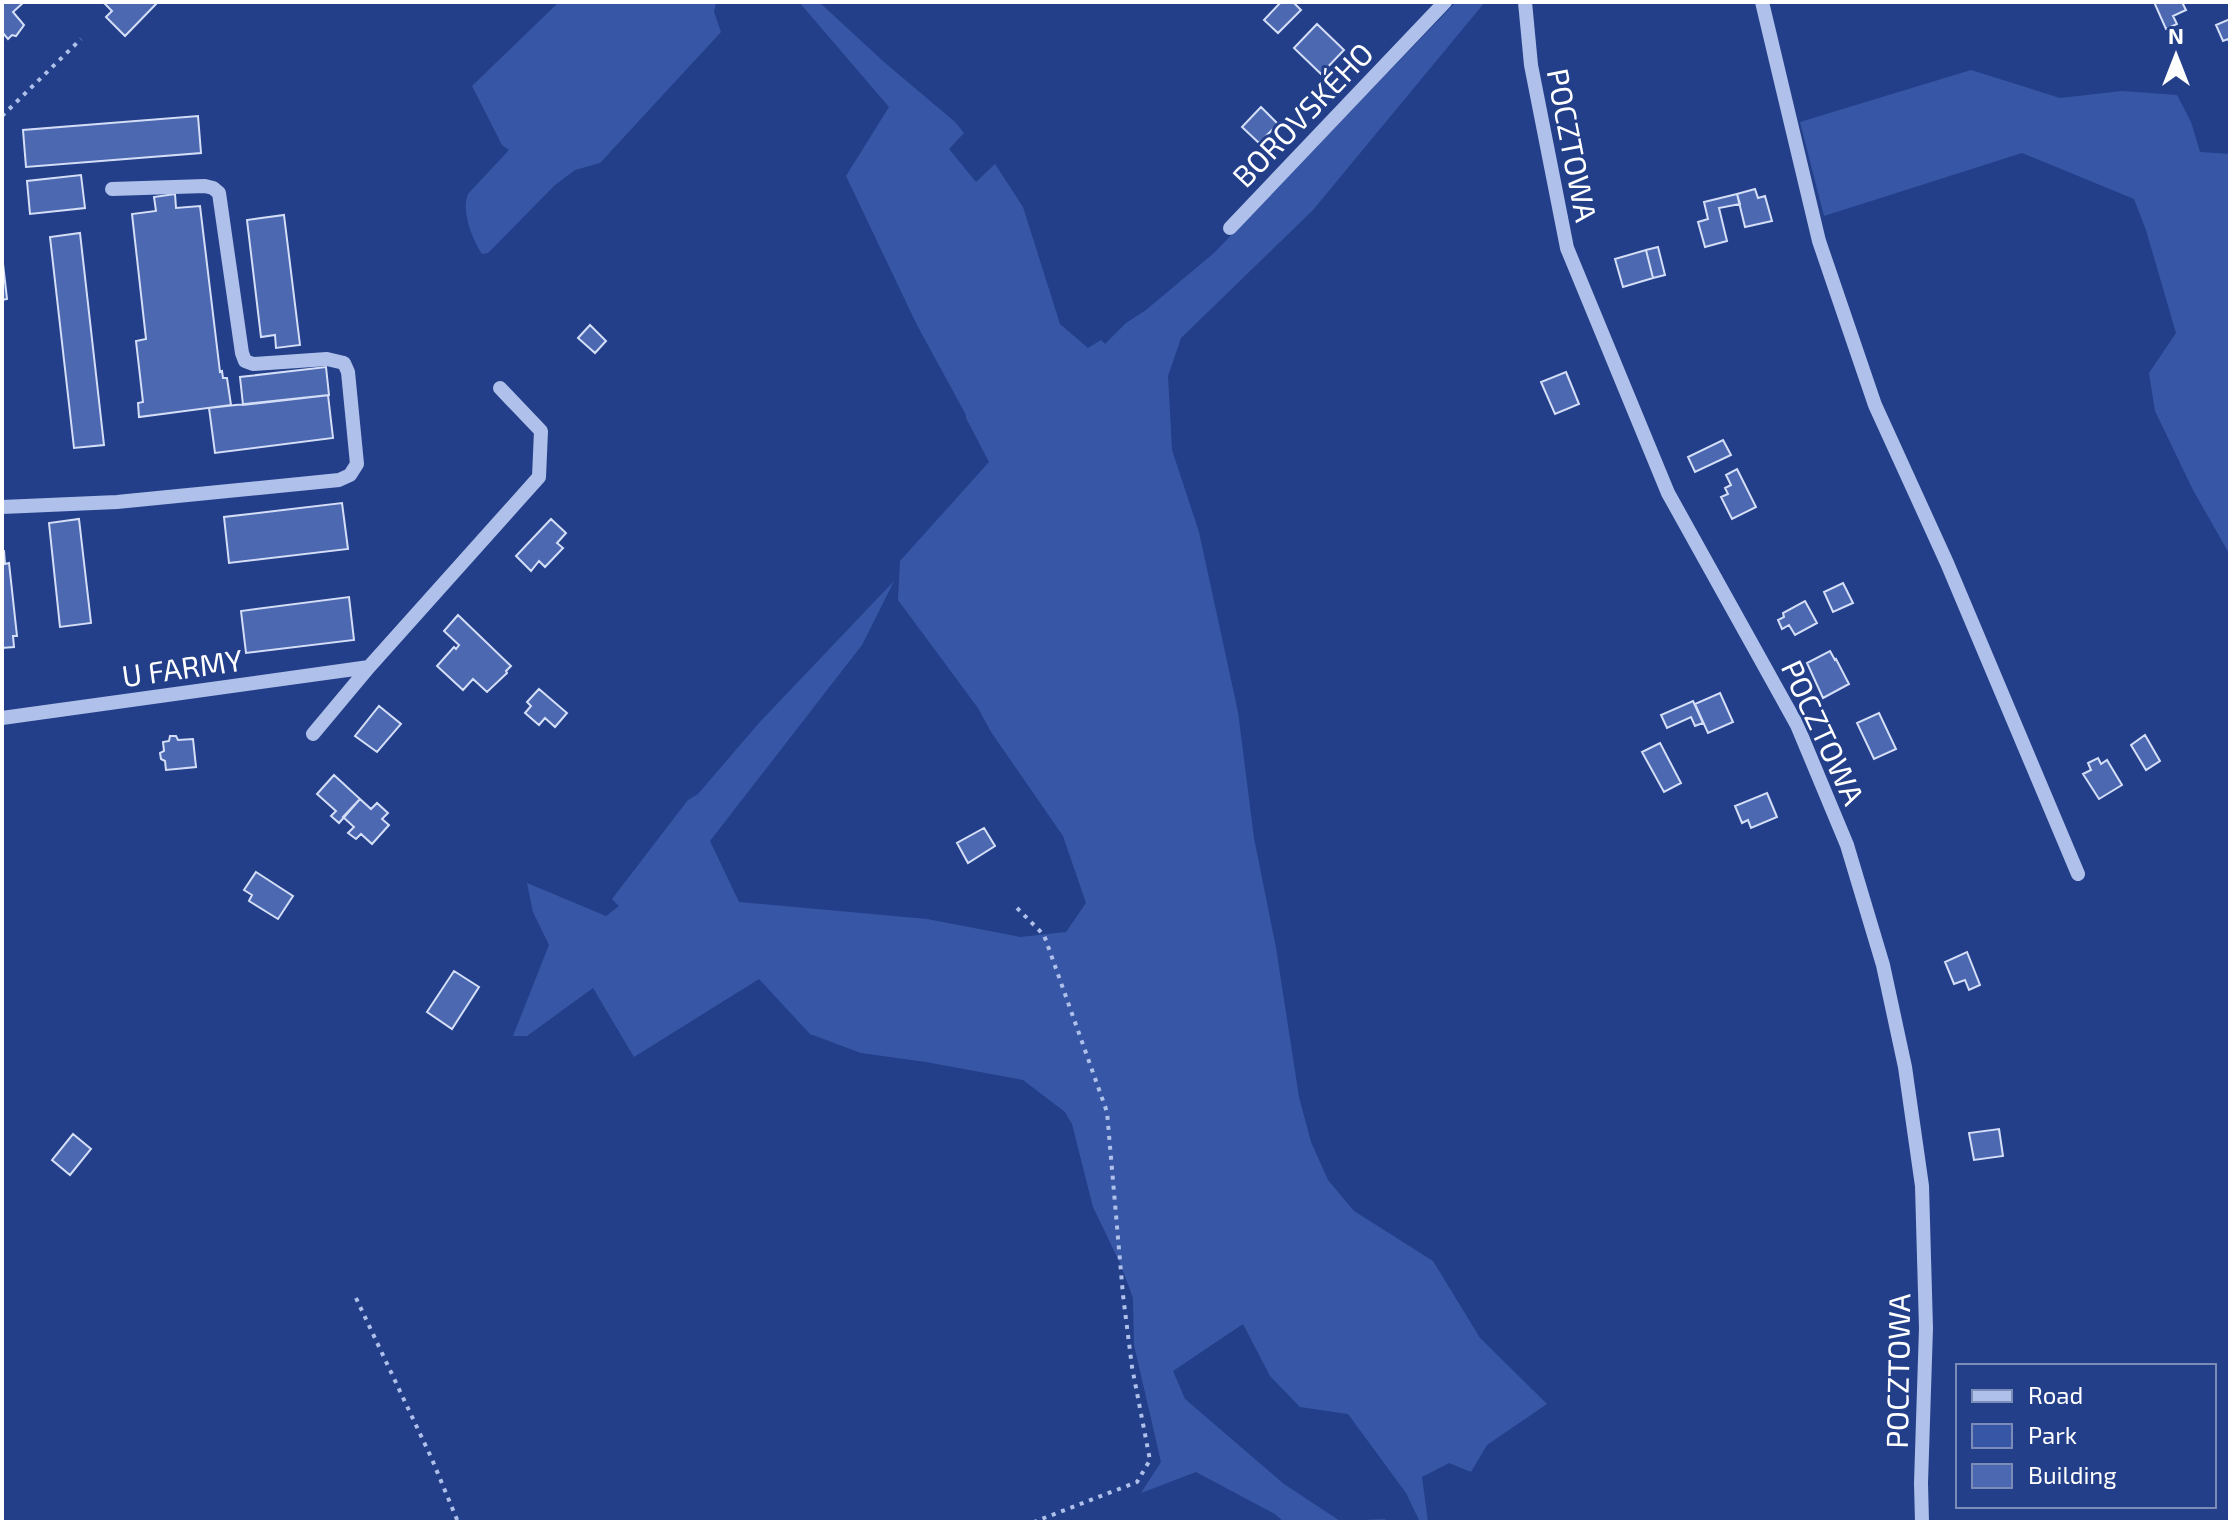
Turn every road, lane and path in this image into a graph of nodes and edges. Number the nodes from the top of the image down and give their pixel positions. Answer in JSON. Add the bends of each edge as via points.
{"nodes":[{"id":1,"x":1445,"y":2,"type":"edge"},
{"id":2,"x":1525,"y":2,"type":"edge"},
{"id":3,"x":1762,"y":2,"type":"edge"},
{"id":4,"x":81,"y":39,"type":"dead end"},
{"id":5,"x":2,"y":116,"type":"edge"},
{"id":6,"x":112,"y":189,"type":"dead end"},
{"id":7,"x":1230,"y":228,"type":"dead end"},
{"id":8,"x":500,"y":388,"type":"dead end"},
{"id":9,"x":2,"y":507,"type":"edge"},
{"id":10,"x":369,"y":667,"type":"junction"},
{"id":11,"x":2,"y":718,"type":"edge"},
{"id":12,"x":313,"y":734,"type":"dead end"},
{"id":13,"x":2078,"y":874,"type":"dead end"},
{"id":14,"x":1017,"y":908,"type":"dead end"},
{"id":15,"x":356,"y":1298,"type":"dead end"},
{"id":16,"x":458,"y":1522,"type":"edge"},
{"id":17,"x":1034,"y":1522,"type":"edge"},
{"id":18,"x":1922,"y":1522,"type":"edge"}],
"edges":[{"from":1,"to":7,"type":"street","name":"BOROVSKÉHO"},
{"from":2,"to":18,"type":"street","name":"POCZTOWA","via":[[1531,65],[1567,248],[1668,493],[1797,725],[1847,845],[1883,965],[1922,1186]]},
{"from":3,"to":13,"type":"street","via":[[1819,241],[1875,405]]},
{"from":4,"to":5,"type":"path"},
{"from":6,"to":9,"type":"street","via":[[205,186],[219,193],[245,361],[344,363],[357,464],[339,480],[117,502]]},
{"from":8,"to":10,"type":"street","via":[[541,431],[539,477]]},
{"from":10,"to":11,"type":"street","name":"U FARMY"},
{"from":10,"to":12,"type":"street"},
{"from":14,"to":17,"type":"path","via":[[1044,935],[1107,1112],[1123,1295],[1150,1460],[1137,1482]]},
{"from":15,"to":16,"type":"path"}]}
